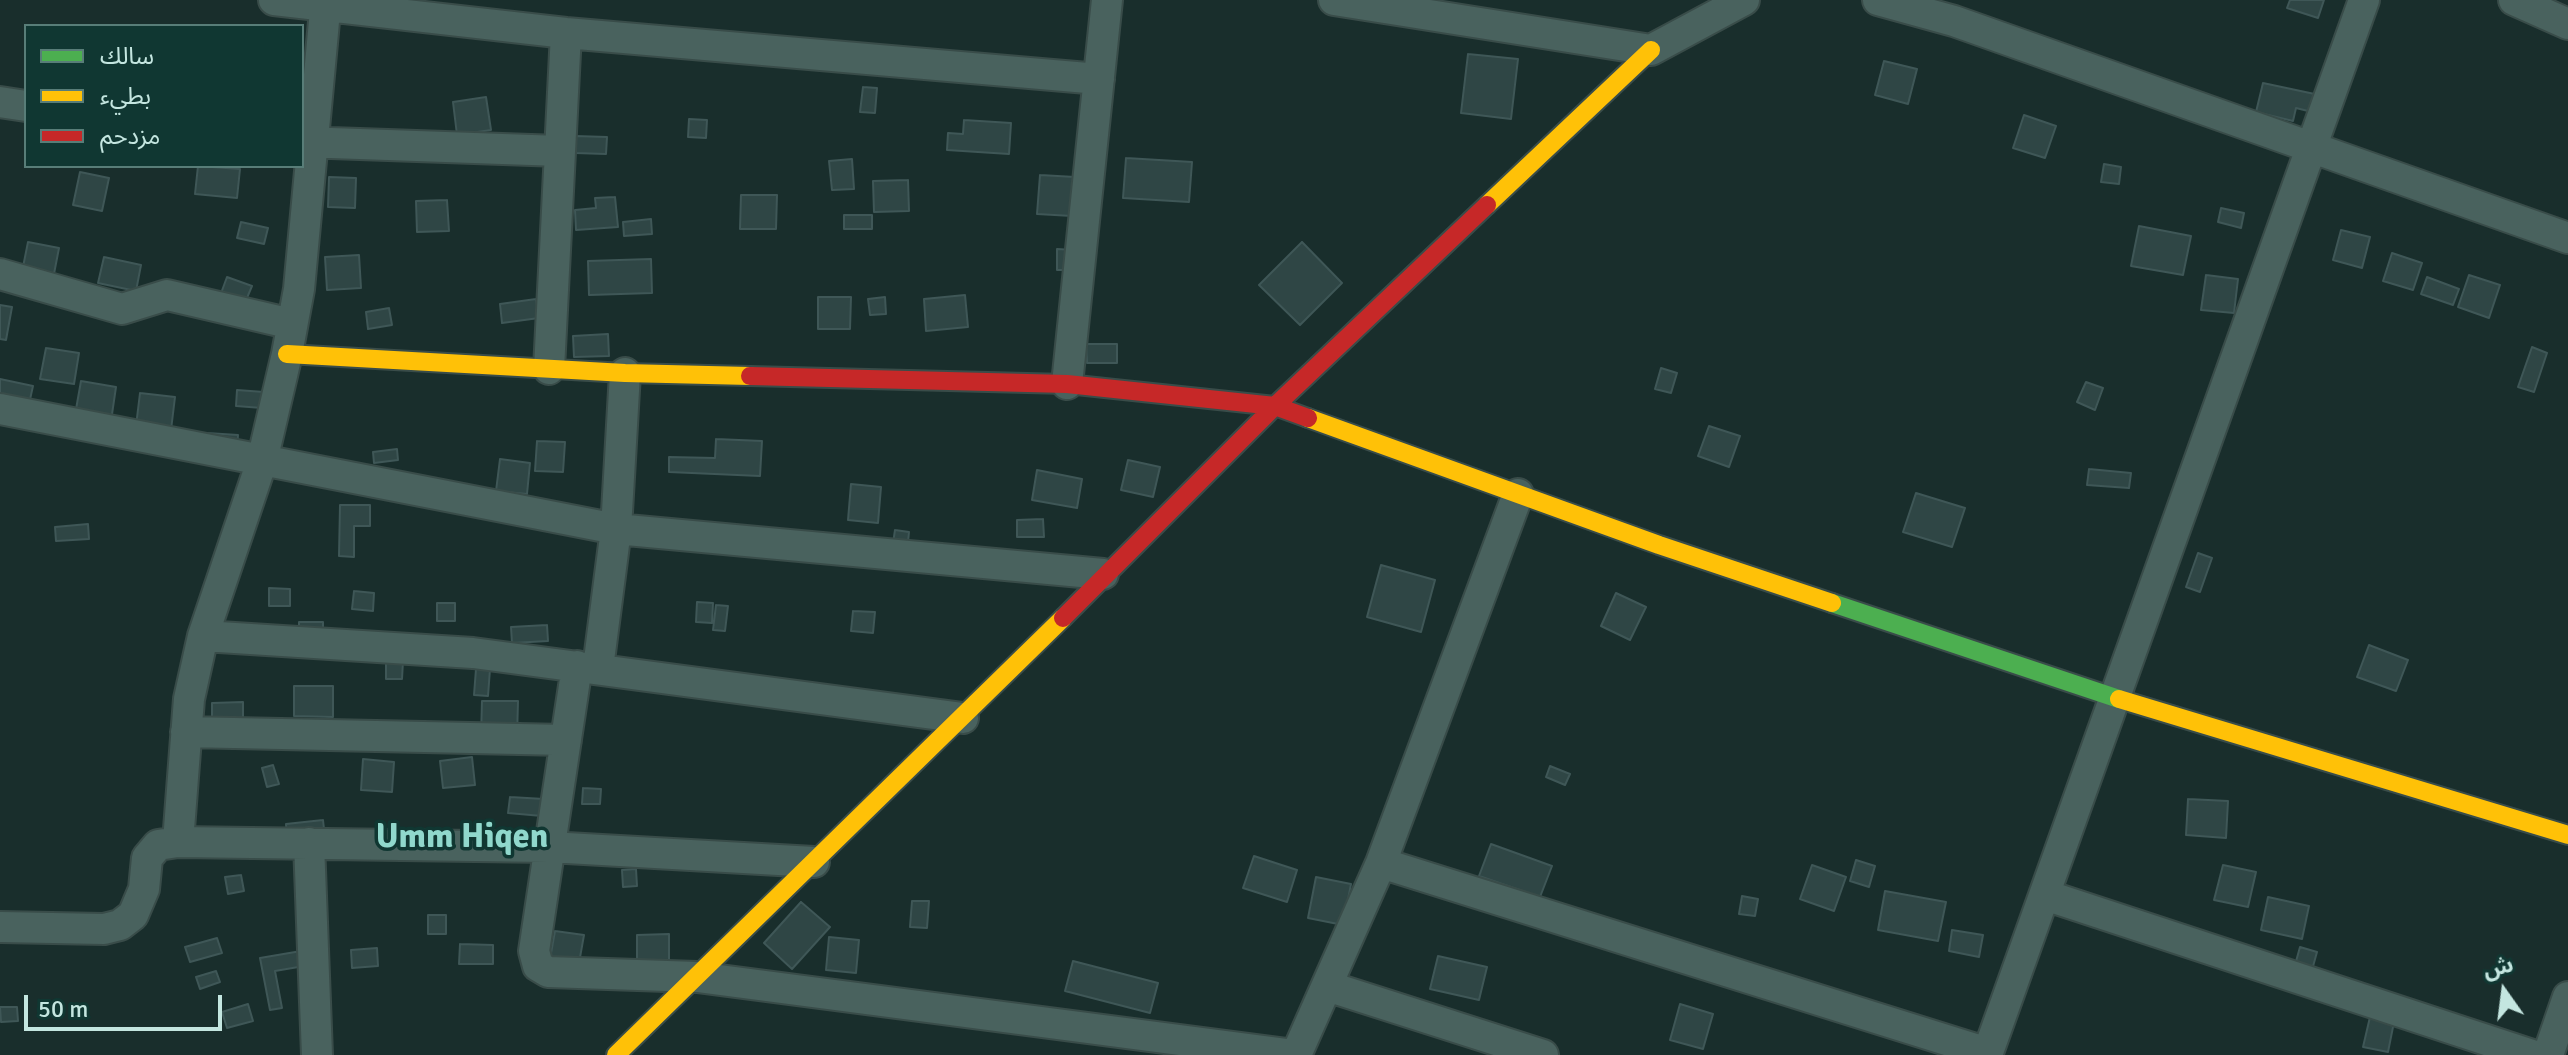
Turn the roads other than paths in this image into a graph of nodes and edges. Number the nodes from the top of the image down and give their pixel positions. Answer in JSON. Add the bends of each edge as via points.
{"nodes":[{"id":1,"x":274,"y":0,"type":"edge"},
{"id":2,"x":1107,"y":0,"type":"edge"},
{"id":3,"x":1334,"y":0,"type":"edge"},
{"id":4,"x":1744,"y":0,"type":"edge"},
{"id":5,"x":1878,"y":0,"type":"edge"},
{"id":6,"x":2364,"y":0,"type":"edge"},
{"id":7,"x":2514,"y":0,"type":"edge"},
{"id":8,"x":326,"y":4,"type":"edge"},
{"id":9,"x":2568,"y":24,"type":"edge"},
{"id":10,"x":566,"y":33,"type":"junction"},
{"id":11,"x":1651,"y":50,"type":"junction"},
{"id":12,"x":1099,"y":79,"type":"junction"},
{"id":13,"x":0,"y":102,"type":"edge"},
{"id":14,"x":24,"y":106,"type":"edge"},
{"id":15,"x":307,"y":143,"type":"edge"},
{"id":16,"x":2311,"y":147,"type":"junction"},
{"id":17,"x":560,"y":151,"type":"junction"},
{"id":18,"x":2568,"y":238,"type":"edge"},
{"id":19,"x":0,"y":274,"type":"edge"},
{"id":20,"x":292,"y":324,"type":"junction"},
{"id":21,"x":287,"y":354,"type":"junction"},
{"id":22,"x":549,"y":369,"type":"junction"},
{"id":23,"x":625,"y":373,"type":"junction"},
{"id":24,"x":1067,"y":384,"type":"junction"},
{"id":25,"x":1275,"y":406,"type":"junction"},
{"id":26,"x":0,"y":409,"type":"edge"},
{"id":27,"x":262,"y":461,"type":"junction"},
{"id":28,"x":1518,"y":494,"type":"junction"},
{"id":29,"x":616,"y":529,"type":"junction"},
{"id":30,"x":1103,"y":574,"type":"junction"},
{"id":31,"x":203,"y":636,"type":"junction"},
{"id":32,"x":588,"y":667,"type":"junction"},
{"id":33,"x":2115,"y":698,"type":"junction"},
{"id":34,"x":963,"y":718,"type":"junction"},
{"id":35,"x":186,"y":732,"type":"junction"},
{"id":36,"x":566,"y":740,"type":"junction"},
{"id":37,"x":2568,"y":835,"type":"edge"},
{"id":38,"x":178,"y":842,"type":"junction"},
{"id":39,"x":309,"y":843,"type":"junction"},
{"id":40,"x":549,"y":847,"type":"junction"},
{"id":41,"x":814,"y":862,"type":"junction"},
{"id":42,"x":1381,"y":863,"type":"junction"},
{"id":43,"x":2045,"y":895,"type":"junction"},
{"id":44,"x":0,"y":927,"type":"edge"},
{"id":45,"x":697,"y":977,"type":"junction"},
{"id":46,"x":1327,"y":986,"type":"junction"},
{"id":47,"x":2568,"y":997,"type":"edge"},
{"id":48,"x":1987,"y":1054,"type":"edge"},
{"id":49,"x":317,"y":1055,"type":"edge"},
{"id":50,"x":616,"y":1055,"type":"edge"},
{"id":51,"x":1296,"y":1055,"type":"edge"},
{"id":52,"x":1543,"y":1055,"type":"edge"},
{"id":53,"x":2532,"y":1055,"type":"edge"},
{"id":54,"x":2548,"y":1055,"type":"edge"}],
"edges":[{"from":1,"to":8,"type":"street"},
{"from":2,"to":12,"type":"street"},
{"from":3,"to":11,"type":"street"},
{"from":4,"to":11,"type":"street"},
{"from":5,"to":16,"type":"street","via":[[1954,21]]},
{"from":6,"to":16,"type":"street"},
{"from":7,"to":9,"type":"street"},
{"from":8,"to":10,"type":"street"},
{"from":8,"to":15,"type":"street"},
{"from":10,"to":12,"type":"street"},
{"from":10,"to":17,"type":"street"},
{"from":11,"to":25,"type":"street"},
{"from":12,"to":24,"type":"street"},
{"from":13,"to":14,"type":"street"},
{"from":15,"to":17,"type":"street"},
{"from":15,"to":20,"type":"street"},
{"from":16,"to":18,"type":"street"},
{"from":16,"to":33,"type":"street"},
{"from":17,"to":22,"type":"street"},
{"from":19,"to":20,"type":"street","via":[[122,309],[167,295]]},
{"from":20,"to":21,"type":"street"},
{"from":21,"to":22,"type":"street"},
{"from":21,"to":27,"type":"street"},
{"from":22,"to":23,"type":"street"},
{"from":23,"to":24,"type":"street"},
{"from":23,"to":29,"type":"street"},
{"from":24,"to":25,"type":"street"},
{"from":25,"to":28,"type":"street"},
{"from":25,"to":30,"type":"street"},
{"from":26,"to":27,"type":"street"},
{"from":27,"to":29,"type":"street"},
{"from":27,"to":31,"type":"street"},
{"from":28,"to":33,"type":"street"},
{"from":28,"to":42,"type":"street"},
{"from":29,"to":30,"type":"street"},
{"from":29,"to":32,"type":"street"},
{"from":30,"to":34,"type":"street"},
{"from":31,"to":32,"type":"street","via":[[473,653]]},
{"from":31,"to":35,"type":"street"},
{"from":32,"to":34,"type":"street"},
{"from":32,"to":36,"type":"street"},
{"from":33,"to":37,"type":"street"},
{"from":33,"to":43,"type":"street"},
{"from":34,"to":41,"type":"street"},
{"from":35,"to":36,"type":"street"},
{"from":35,"to":38,"type":"street"},
{"from":36,"to":40,"type":"street"},
{"from":38,"to":39,"type":"street"},
{"from":38,"to":44,"type":"street","via":[[158,845],[147,858],[144,889],[133,915],[120,925]]},
{"from":39,"to":40,"type":"street"},
{"from":39,"to":49,"type":"street"},
{"from":40,"to":41,"type":"street"},
{"from":40,"to":45,"type":"street","via":[[534,951],[538,966],[548,972]]},
{"from":41,"to":45,"type":"street"},
{"from":42,"to":46,"type":"street"},
{"from":42,"to":48,"type":"street"},
{"from":43,"to":48,"type":"street"},
{"from":43,"to":53,"type":"street"},
{"from":45,"to":50,"type":"street"},
{"from":45,"to":51,"type":"street"},
{"from":46,"to":51,"type":"street"},
{"from":46,"to":52,"type":"street"},
{"from":47,"to":54,"type":"street"}]}
